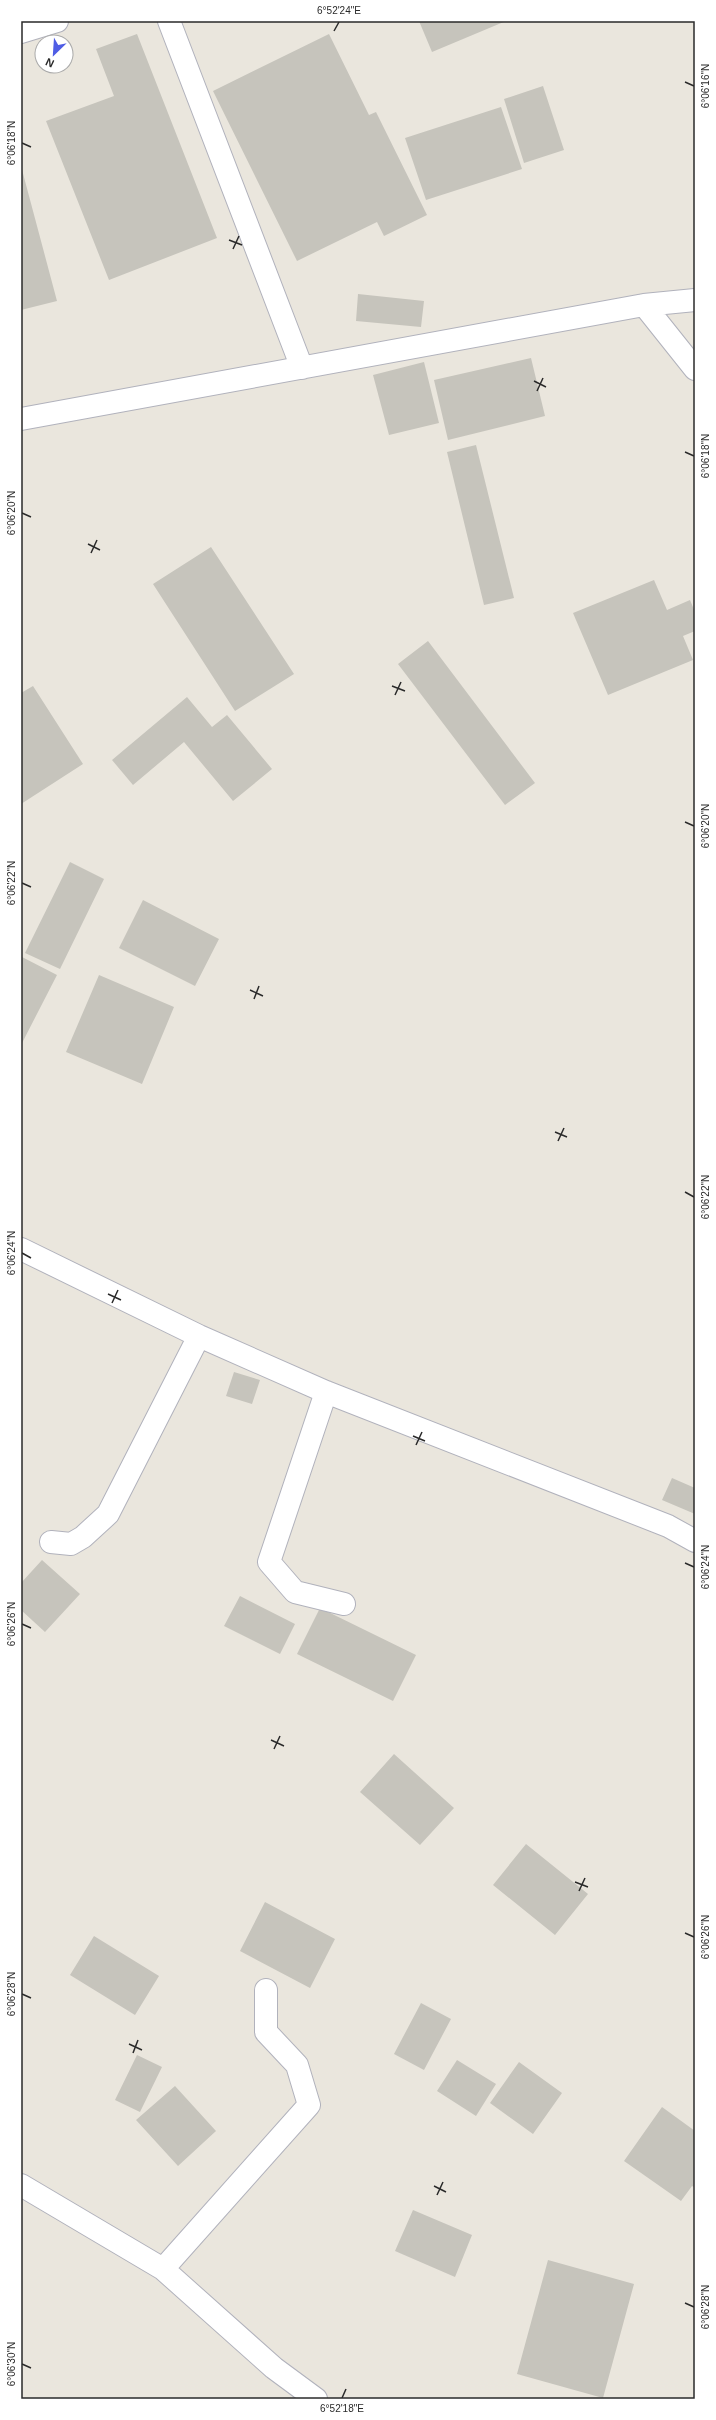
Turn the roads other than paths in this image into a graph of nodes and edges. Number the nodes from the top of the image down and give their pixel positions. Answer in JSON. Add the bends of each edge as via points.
{"nodes":[{"id":1,"x":57,"y":21,"type":"edge"},
{"id":2,"x":169,"y":21,"type":"edge"},
{"id":3,"x":21,"y":32,"type":"edge"},
{"id":4,"x":695,"y":300,"type":"edge"},
{"id":5,"x":644,"y":305,"type":"junction"},
{"id":6,"x":302,"y":368,"type":"junction"},
{"id":7,"x":695,"y":369,"type":"edge"},
{"id":8,"x":21,"y":419,"type":"edge"},
{"id":9,"x":21,"y":1249,"type":"edge"},
{"id":10,"x":199,"y":1336,"type":"junction"},
{"id":11,"x":326,"y":1392,"type":"junction"},
{"id":12,"x":695,"y":1541,"type":"edge"},
{"id":13,"x":51,"y":1542,"type":"dead end"},
{"id":14,"x":344,"y":1604,"type":"dead end"},
{"id":15,"x":266,"y":1990,"type":"dead end"},
{"id":16,"x":21,"y":2185,"type":"edge"},
{"id":17,"x":163,"y":2269,"type":"junction"},
{"id":18,"x":316,"y":2399,"type":"edge"}],
"edges":[{"from":1,"to":3,"type":"street"},
{"from":2,"to":6,"type":"street"},
{"from":4,"to":5,"type":"street"},
{"from":5,"to":6,"type":"street"},
{"from":5,"to":7,"type":"street"},
{"from":6,"to":8,"type":"street"},
{"from":9,"to":10,"type":"street"},
{"from":10,"to":11,"type":"street"},
{"from":10,"to":13,"type":"street","via":[[108,1514],[71,1544]]},
{"from":11,"to":12,"type":"street","via":[[668,1526]]},
{"from":11,"to":14,"type":"street","via":[[269,1562],[296,1592]]},
{"from":15,"to":17,"type":"street","via":[[266,2032],[297,2066],[309,2105]]},
{"from":16,"to":17,"type":"street"},
{"from":17,"to":18,"type":"street","via":[[274,2368]]}]}
